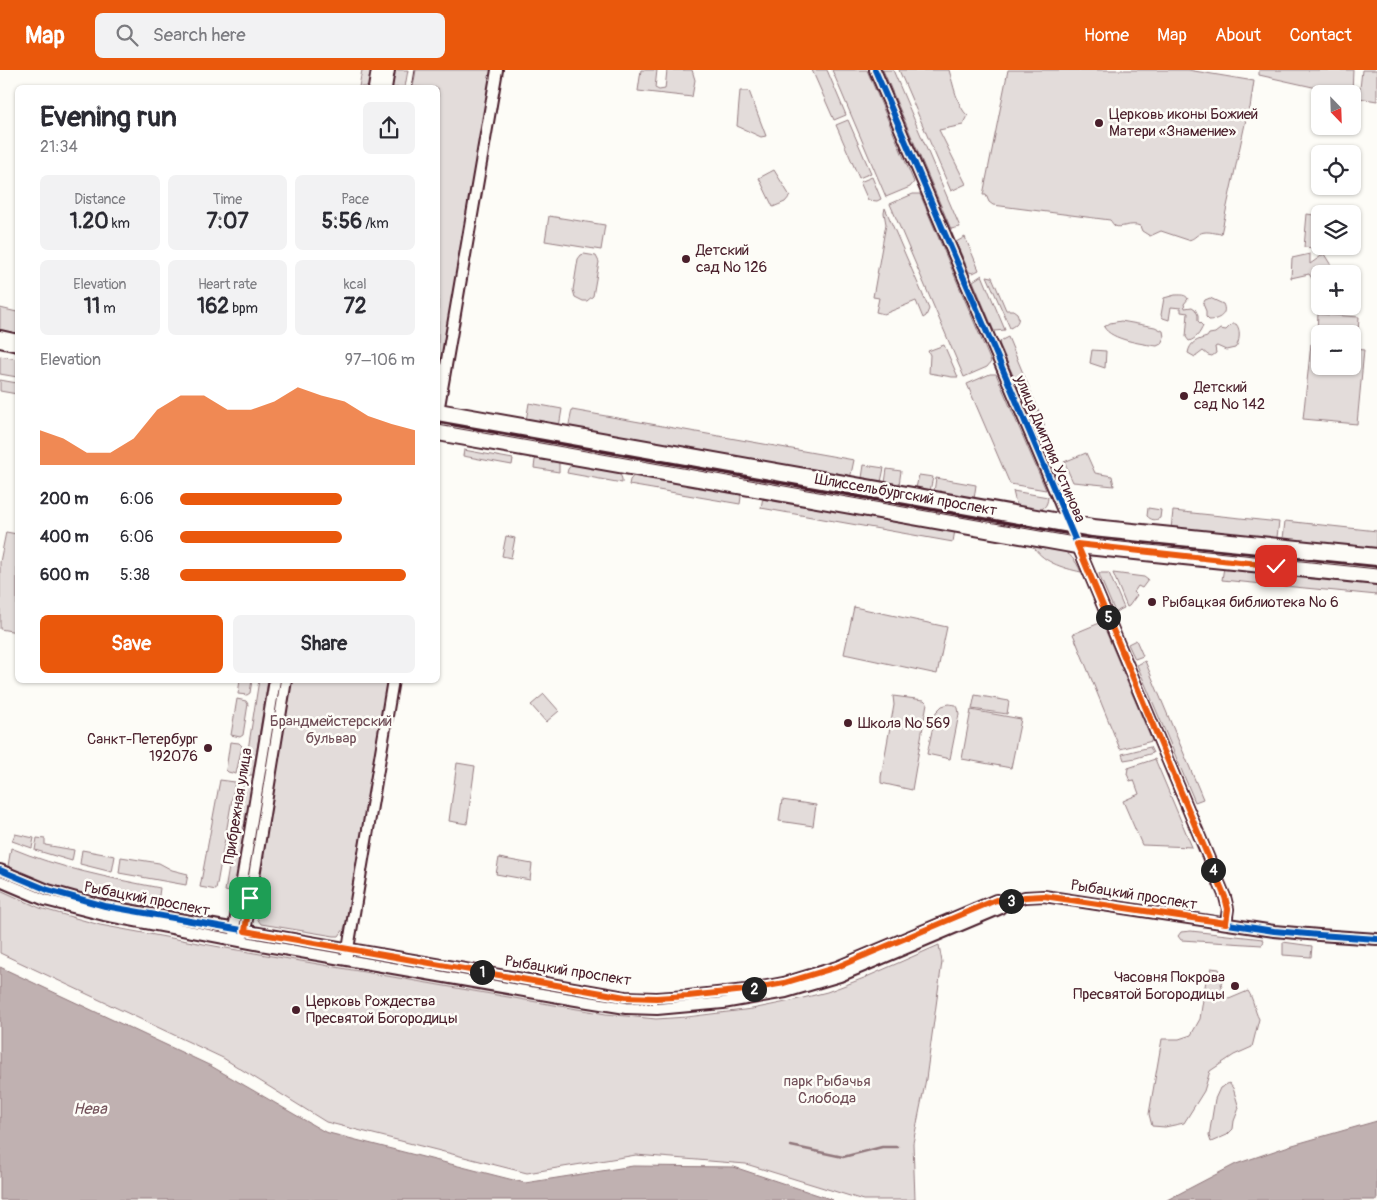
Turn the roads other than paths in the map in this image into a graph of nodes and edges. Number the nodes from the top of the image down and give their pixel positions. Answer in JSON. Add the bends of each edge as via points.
{"nodes":[{"id":1,"x":378,"y":70,"type":"edge"},
{"id":2,"x":388,"y":70,"type":"edge"},
{"id":3,"x":497,"y":70,"type":"edge"},
{"id":4,"x":876,"y":70,"type":"edge"},
{"id":5,"x":376,"y":85,"type":"edge"},
{"id":6,"x":386,"y":85,"type":"edge"},
{"id":7,"x":0,"y":339,"type":"edge"},
{"id":8,"x":15,"y":342,"type":"edge"},
{"id":9,"x":0,"y":350,"type":"edge"},
{"id":10,"x":15,"y":352,"type":"edge"},
{"id":11,"x":440,"y":400,"type":"edge"},
{"id":12,"x":440,"y":412,"type":"edge"},
{"id":13,"x":440,"y":432,"type":"edge"},
{"id":14,"x":1069,"y":524,"type":"junction"},
{"id":15,"x":1077,"y":544,"type":"junction"},
{"id":16,"x":1377,"y":557,"type":"edge"},
{"id":17,"x":1377,"y":576,"type":"edge"},
{"id":18,"x":275,"y":683,"type":"edge"},
{"id":19,"x":285,"y":683,"type":"edge"},
{"id":20,"x":392,"y":683,"type":"edge"},
{"id":21,"x":0,"y":870,"type":"edge"},
{"id":22,"x":0,"y":881,"type":"edge"},
{"id":23,"x":1226,"y":923,"type":"junction"},
{"id":24,"x":940,"y":929,"type":"junction"},
{"id":25,"x":239,"y":930,"type":"junction"},
{"id":26,"x":1377,"y":938,"type":"edge"},
{"id":27,"x":238,"y":940,"type":"junction"},
{"id":28,"x":348,"y":949,"type":"junction"},
{"id":29,"x":346,"y":960,"type":"junction"}],
"edges":[{"from":1,"to":5,"type":"street"},
{"from":2,"to":6,"type":"street"},
{"from":3,"to":11,"type":"street"},
{"from":4,"to":14,"type":"street","name":"улица Дмитрия Устинова"},
{"from":7,"to":8,"type":"main road"},
{"from":9,"to":10,"type":"main road"},
{"from":12,"to":14,"type":"main road","name":"Шлиссельбургский проспект"},
{"from":13,"to":15,"type":"main road","name":"Шлиссельбургский проспект"},
{"from":14,"to":15,"type":"street","name":"улица Дмитрия Устинова"},
{"from":14,"to":16,"type":"main road","name":"Шлиссельбургский проспект"},
{"from":15,"to":17,"type":"main road","name":"Шлиссельбургский проспект"},
{"from":15,"to":23,"type":"street","name":"улица Дмитрия Устинова","via":[[1225,897],[1228,909]]},
{"from":18,"to":25,"type":"street","name":"Прибрежная улица"},
{"from":19,"to":25,"type":"street","name":"Прибрежная улица"},
{"from":20,"to":28,"type":"street"},
{"from":21,"to":25,"type":"street","name":"Рыбацкий проспект","via":[[66,896],[105,906]]},
{"from":22,"to":27,"type":"street","name":"Рыбацкий проспект","via":[[63,905]]},
{"from":23,"to":24,"type":"street","name":"Рыбацкий проспект","via":[[1044,896],[1007,902],[996,900]]},
{"from":23,"to":26,"type":"street","name":"Рыбацкий проспект","via":[[1319,936]]},
{"from":24,"to":28,"type":"street","name":"Рыбацкий проспект","via":[[784,983],[746,990],[656,998],[625,997]]},
{"from":24,"to":29,"type":"street","name":"Рыбацкий проспект","via":[[840,976],[786,992],[723,1003],[657,1009],[626,1008]]},
{"from":25,"to":27,"type":"street","name":"Прибрежная улица"},
{"from":25,"to":28,"type":"street","name":"Рыбацкий проспект"},
{"from":27,"to":29,"type":"street","name":"Рыбацкий проспект"},
{"from":28,"to":29,"type":"street"}]}
